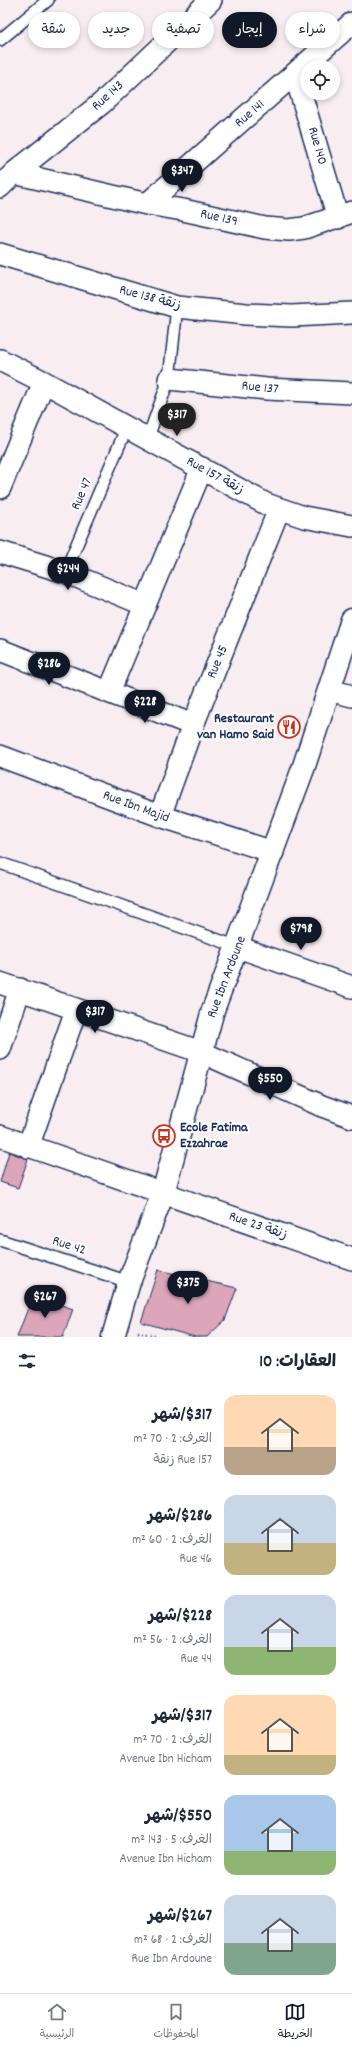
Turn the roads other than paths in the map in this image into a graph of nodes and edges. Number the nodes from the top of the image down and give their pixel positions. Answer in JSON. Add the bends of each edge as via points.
{"nodes":[{"id":1,"x":48,"y":0,"type":"edge"},
{"id":2,"x":211,"y":0,"type":"edge"},
{"id":3,"x":352,"y":23,"type":"edge"},
{"id":4,"x":0,"y":40,"type":"edge"},
{"id":5,"x":296,"y":74,"type":"junction"},
{"id":6,"x":7,"y":180,"type":"edge"},
{"id":7,"x":147,"y":204,"type":"junction"},
{"id":8,"x":345,"y":215,"type":"edge"},
{"id":9,"x":0,"y":254,"type":"edge"},
{"id":10,"x":176,"y":307,"type":"junction"},
{"id":11,"x":352,"y":313,"type":"edge"},
{"id":12,"x":0,"y":360,"type":"edge"},
{"id":13,"x":169,"y":379,"type":"junction"},
{"id":14,"x":44,"y":382,"type":"junction"},
{"id":15,"x":352,"y":393,"type":"edge"},
{"id":16,"x":127,"y":427,"type":"junction"},
{"id":17,"x":147,"y":440,"type":"junction"},
{"id":18,"x":202,"y":468,"type":"junction"},
{"id":19,"x":0,"y":488,"type":"edge"},
{"id":20,"x":280,"y":509,"type":"junction"},
{"id":21,"x":352,"y":526,"type":"edge"},
{"id":22,"x":0,"y":552,"type":"edge"},
{"id":23,"x":65,"y":572,"type":"junction"},
{"id":24,"x":145,"y":605,"type":"junction"},
{"id":25,"x":352,"y":620,"type":"edge"},
{"id":26,"x":0,"y":650,"type":"edge"},
{"id":27,"x":329,"y":690,"type":"junction"},
{"id":28,"x":109,"y":692,"type":"junction"},
{"id":29,"x":352,"y":696,"type":"edge"},
{"id":30,"x":193,"y":726,"type":"junction"},
{"id":31,"x":0,"y":756,"type":"edge"},
{"id":32,"x":160,"y":816,"type":"junction"},
{"id":33,"x":274,"y":852,"type":"junction"},
{"id":34,"x":0,"y":863,"type":"edge"},
{"id":35,"x":238,"y":947,"type":"junction"},
{"id":36,"x":0,"y":983,"type":"edge"},
{"id":37,"x":352,"y":987,"type":"edge"},
{"id":38,"x":20,"y":989,"type":"junction"},
{"id":39,"x":76,"y":1010,"type":"junction"},
{"id":40,"x":0,"y":1049,"type":"edge"},
{"id":41,"x":201,"y":1052,"type":"junction"},
{"id":42,"x":352,"y":1117,"type":"edge"},
{"id":43,"x":0,"y":1136,"type":"edge"},
{"id":44,"x":28,"y":1146,"type":"junction"},
{"id":45,"x":164,"y":1193,"type":"junction"},
{"id":46,"x":0,"y":1240,"type":"edge"},
{"id":47,"x":352,"y":1258,"type":"edge"},
{"id":48,"x":129,"y":1282,"type":"junction"},
{"id":49,"x":113,"y":1337,"type":"edge"}],
"edges":[{"from":1,"to":4,"type":"lane"},
{"from":2,"to":6,"type":"street","name":"Rue 143","via":[[102,103]]},
{"from":3,"to":5,"type":"street","name":"Rue 141"},
{"from":5,"to":7,"type":"street","name":"Rue 141"},
{"from":5,"to":8,"type":"street","name":"Rue 140"},
{"from":6,"to":7,"type":"street","name":"Rue 139"},
{"from":7,"to":8,"type":"street","name":"Rue 139","via":[[265,228],[289,230]]},
{"from":9,"to":10,"type":"street","name":"Rue 138 زنقة"},
{"from":10,"to":11,"type":"street","name":"Rue 138 زنقة","via":[[292,316]]},
{"from":10,"to":13,"type":"lane"},
{"from":12,"to":14,"type":"street","name":"Rue 157 زنقة"},
{"from":13,"to":15,"type":"street","name":"Rue 137","via":[[267,390]]},
{"from":13,"to":17,"type":"lane"},
{"from":14,"to":16,"type":"street","name":"Rue 157 زنقة"},
{"from":14,"to":19,"type":"street"},
{"from":16,"to":17,"type":"street","name":"Rue 157 زنقة"},
{"from":16,"to":23,"type":"lane","name":"Rue 47"},
{"from":17,"to":18,"type":"street","name":"Rue 157 زنقة"},
{"from":18,"to":20,"type":"street","name":"Rue 157 زنقة"},
{"from":18,"to":24,"type":"street"},
{"from":20,"to":21,"type":"street","name":"Rue 157 زنقة","via":[[304,517]]},
{"from":20,"to":30,"type":"street","name":"Rue 45"},
{"from":22,"to":23,"type":"street"},
{"from":23,"to":24,"type":"street"},
{"from":24,"to":28,"type":"street"},
{"from":25,"to":27,"type":"street","name":"Rue Ibn Ardoune"},
{"from":26,"to":28,"type":"street"},
{"from":27,"to":29,"type":"street"},
{"from":27,"to":33,"type":"street","name":"Rue Ibn Ardoune"},
{"from":28,"to":30,"type":"street"},
{"from":30,"to":32,"type":"street","name":"Rue 45"},
{"from":31,"to":32,"type":"street","name":"Rue Ibn Majid"},
{"from":32,"to":33,"type":"street","name":"Rue Ibn Majid"},
{"from":33,"to":35,"type":"street","name":"Rue Ibn Ardoune"},
{"from":34,"to":35,"type":"lane"},
{"from":35,"to":37,"type":"street"},
{"from":35,"to":41,"type":"street","name":"Rue Ibn Ardoune","via":[[213,1010]]},
{"from":36,"to":38,"type":"street"},
{"from":38,"to":39,"type":"street"},
{"from":38,"to":40,"type":"street"},
{"from":39,"to":41,"type":"street"},
{"from":39,"to":44,"type":"street"},
{"from":41,"to":42,"type":"street"},
{"from":41,"to":45,"type":"street","name":"Rue Ibn Ardoune"},
{"from":43,"to":44,"type":"street","name":"Rue 23 زنقة"},
{"from":44,"to":45,"type":"street","name":"Rue 23 زنقة"},
{"from":45,"to":47,"type":"street","name":"Rue 23 زنقة"},
{"from":45,"to":48,"type":"street","name":"Rue Ibn Ardoune"},
{"from":46,"to":48,"type":"lane","name":"Rue 42"},
{"from":48,"to":49,"type":"street","name":"Rue Ibn Ardoune"}]}
